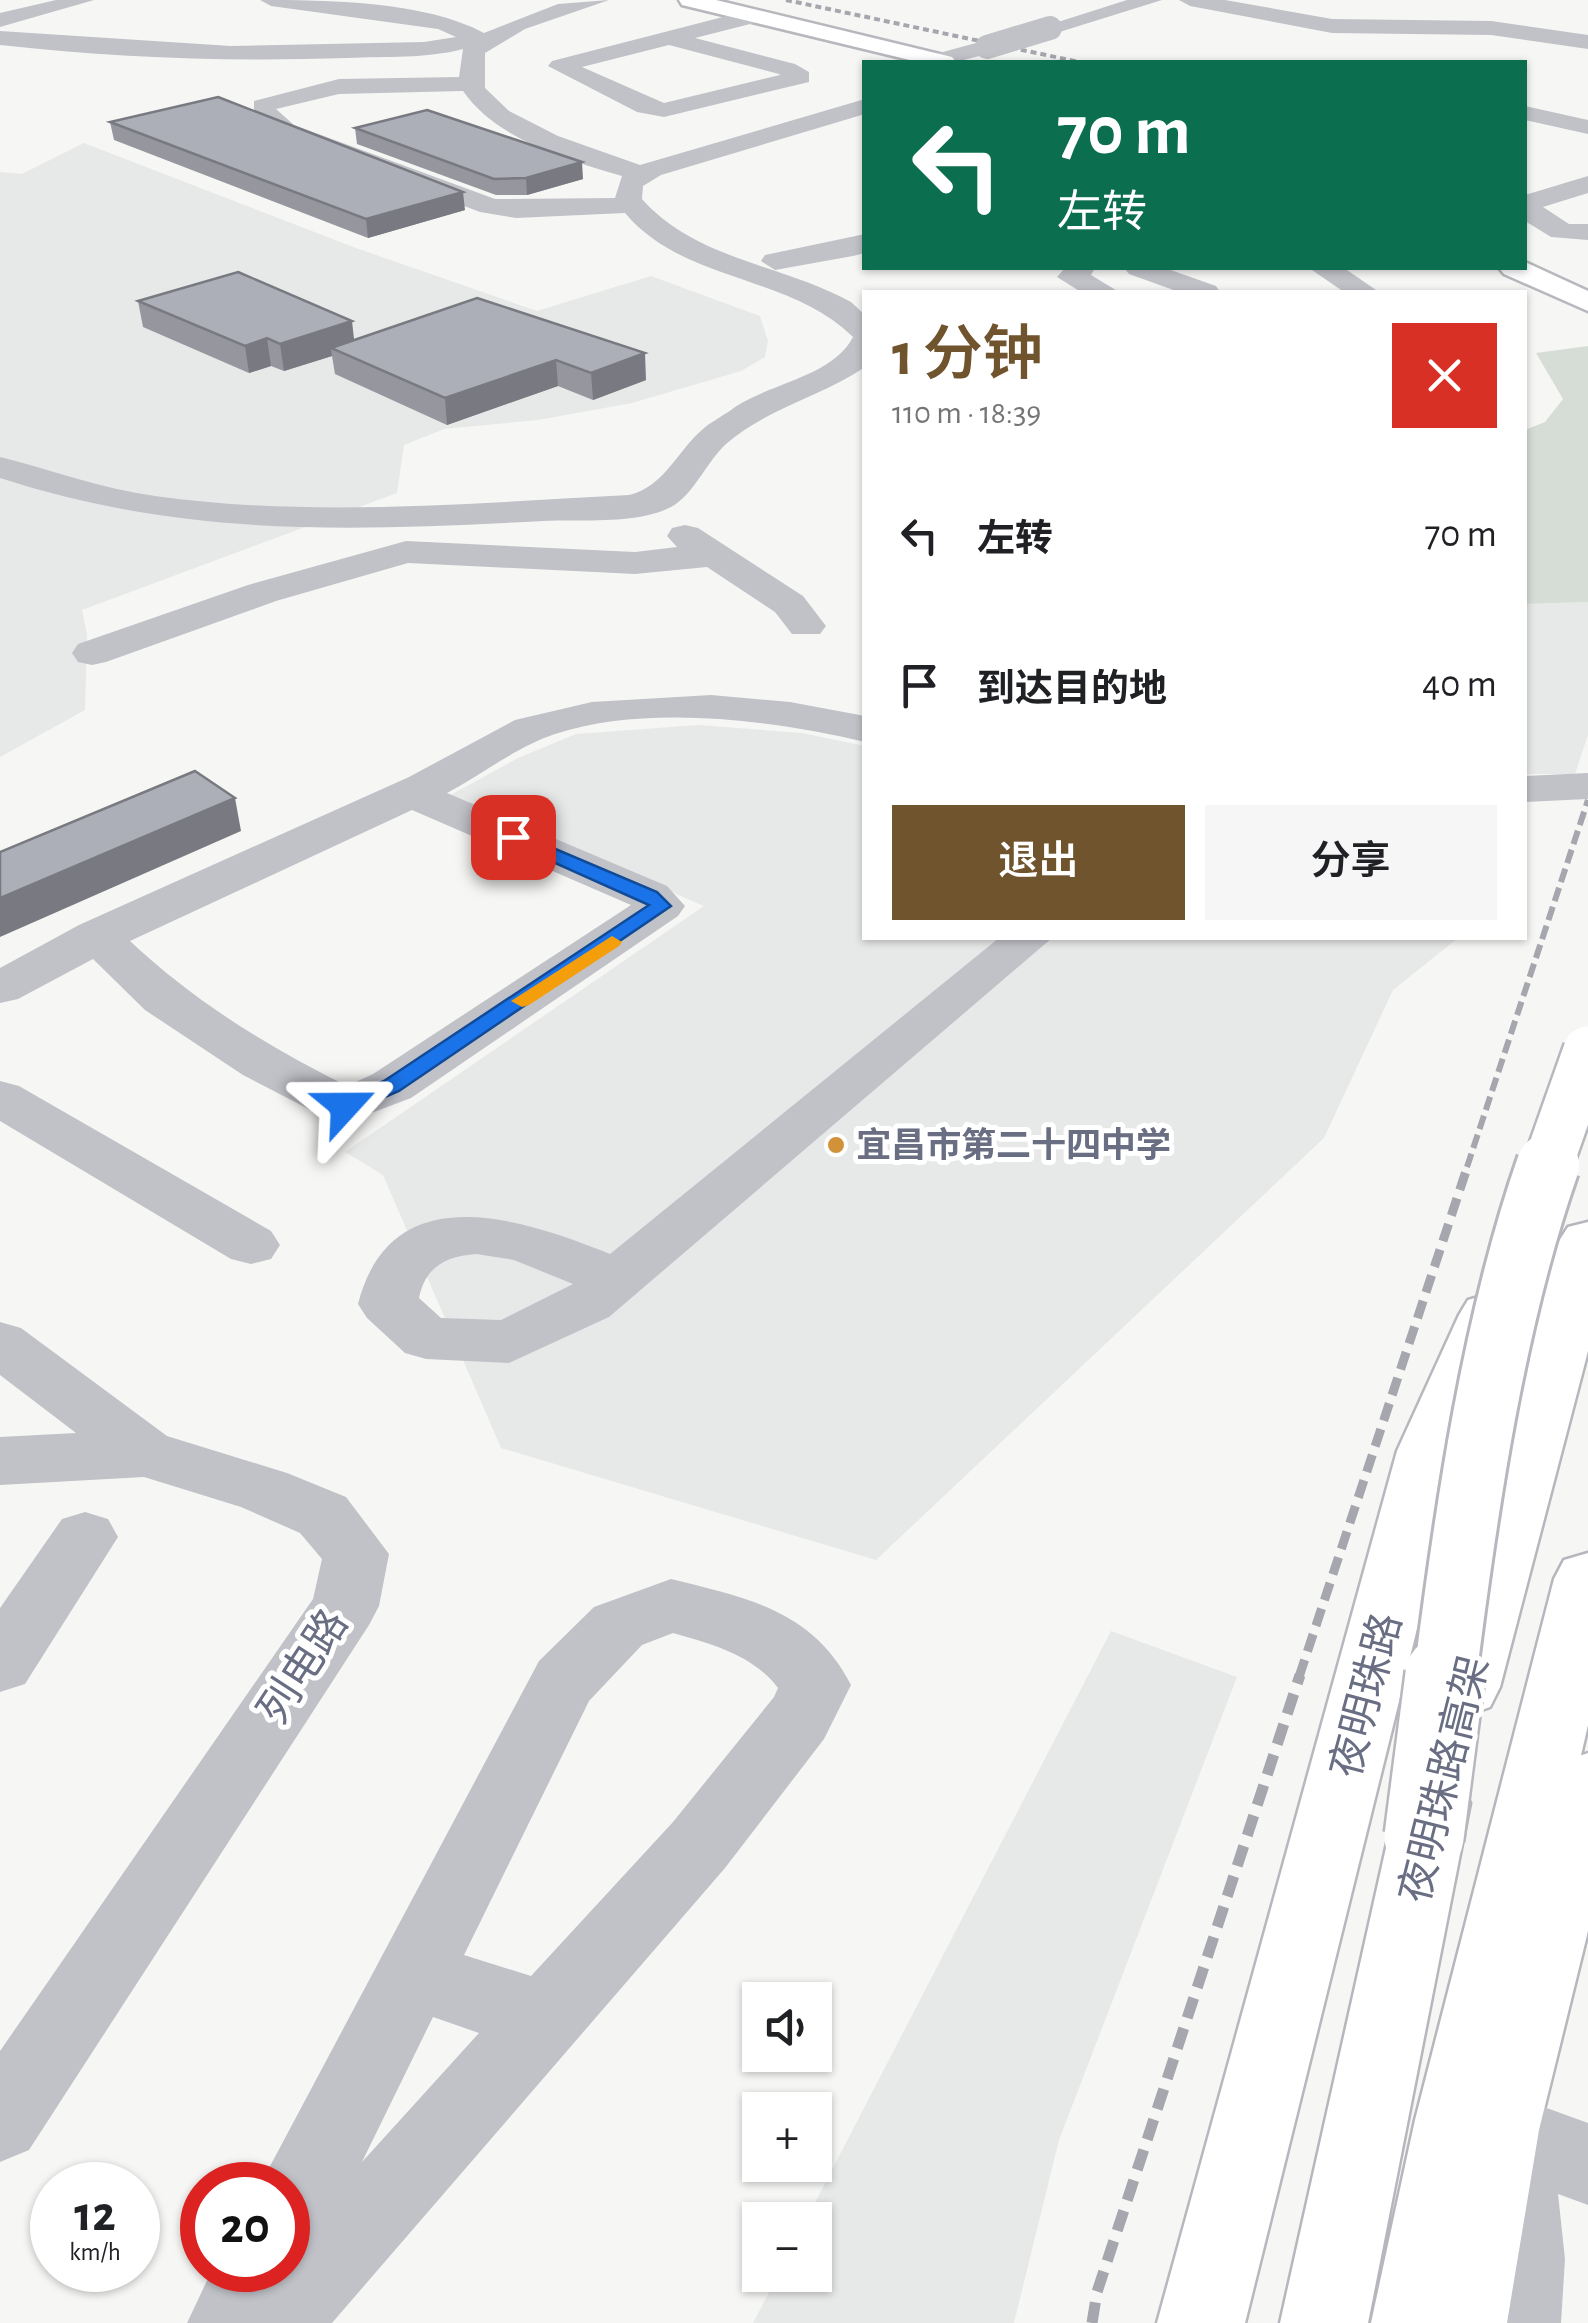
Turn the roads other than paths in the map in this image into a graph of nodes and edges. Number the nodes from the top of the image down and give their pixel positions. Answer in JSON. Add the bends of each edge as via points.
{"nodes":[{"id":1,"x":83,"y":0,"type":"edge"},
{"id":2,"x":272,"y":0,"type":"edge"},
{"id":3,"x":598,"y":0,"type":"edge"},
{"id":4,"x":664,"y":0,"type":"edge"},
{"id":5,"x":690,"y":0,"type":"edge"},
{"id":6,"x":1150,"y":0,"type":"edge"},
{"id":7,"x":1190,"y":0,"type":"edge"},
{"id":8,"x":1542,"y":9,"type":"dead end"},
{"id":9,"x":748,"y":18,"type":"junction"},
{"id":10,"x":0,"y":20,"type":"edge"},
{"id":11,"x":1491,"y":28,"type":"junction"},
{"id":12,"x":0,"y":38,"type":"edge"},
{"id":13,"x":669,"y":38,"type":"junction"},
{"id":14,"x":1588,"y":42,"type":"edge"},
{"id":15,"x":924,"y":60,"type":"edge"},
{"id":16,"x":939,"y":60,"type":"edge"},
{"id":17,"x":472,"y":84,"type":"junction"},
{"id":18,"x":862,"y":107,"type":"edge"},
{"id":19,"x":1527,"y":112,"type":"edge"},
{"id":20,"x":1588,"y":133,"type":"edge"},
{"id":21,"x":643,"y":174,"type":"junction"},
{"id":22,"x":1588,"y":184,"type":"edge"},
{"id":23,"x":631,"y":205,"type":"junction"},
{"id":24,"x":698,"y":231,"type":"dead end"},
{"id":25,"x":1588,"y":232,"type":"edge"},
{"id":26,"x":862,"y":244,"type":"edge"},
{"id":27,"x":775,"y":261,"type":"junction"},
{"id":28,"x":1527,"y":262,"type":"edge"},
{"id":29,"x":1144,"y":270,"type":"edge"},
{"id":30,"x":1327,"y":270,"type":"edge"},
{"id":31,"x":1518,"y":270,"type":"edge"},
{"id":32,"x":1089,"y":280,"type":"edge"},
{"id":33,"x":1588,"y":288,"type":"edge"},
{"id":34,"x":1049,"y":290,"type":"edge"},
{"id":35,"x":1200,"y":290,"type":"edge"},
{"id":36,"x":1361,"y":290,"type":"edge"},
{"id":37,"x":855,"y":293,"type":"edge"},
{"id":38,"x":1588,"y":302,"type":"edge"},
{"id":39,"x":862,"y":329,"type":"edge"},
{"id":40,"x":862,"y":354,"type":"edge"},
{"id":41,"x":0,"y":467,"type":"edge"},
{"id":42,"x":666,"y":490,"type":"junction"},
{"id":43,"x":713,"y":555,"type":"junction"},
{"id":44,"x":806,"y":626,"type":"dead end"},
{"id":45,"x":92,"y":653,"type":"dead end"},
{"id":46,"x":862,"y":728,"type":"edge"},
{"id":47,"x":1588,"y":786,"type":"edge"},
{"id":48,"x":1527,"y":789,"type":"edge"},
{"id":49,"x":410,"y":792,"type":"junction"},
{"id":50,"x":96,"y":935,"type":"junction"},
{"id":51,"x":1026,"y":940,"type":"edge"},
{"id":52,"x":0,"y":988,"type":"edge"},
{"id":53,"x":1588,"y":1051,"type":"edge"},
{"id":54,"x":1588,"y":1088,"type":"edge"},
{"id":55,"x":0,"y":1098,"type":"edge"},
{"id":56,"x":1588,"y":1241,"type":"edge"},
{"id":57,"x":251,"y":1245,"type":"dead end"},
{"id":58,"x":616,"y":1279,"type":"dead end"},
{"id":59,"x":0,"y":1343,"type":"edge"},
{"id":60,"x":145,"y":1453,"type":"junction"},
{"id":61,"x":0,"y":1461,"type":"edge"},
{"id":62,"x":85,"y":1537,"type":"dead end"},
{"id":63,"x":1588,"y":1579,"type":"edge"},
{"id":64,"x":0,"y":1664,"type":"edge"},
{"id":65,"x":1588,"y":1784,"type":"edge"},
{"id":66,"x":1424,"y":1837,"type":"junction"},
{"id":67,"x":415,"y":1976,"type":"junction"},
{"id":68,"x":545,"y":2018,"type":"junction"},
{"id":69,"x":0,"y":2122,"type":"edge"},
{"id":70,"x":1496,"y":2130,"type":"junction"},
{"id":71,"x":1588,"y":2164,"type":"edge"},
{"id":72,"x":310,"y":2177,"type":"edge"},
{"id":73,"x":248,"y":2292,"type":"edge"},
{"id":74,"x":231,"y":2323,"type":"edge"},
{"id":75,"x":274,"y":2323,"type":"edge"},
{"id":76,"x":1201,"y":2323,"type":"edge"},
{"id":77,"x":1324,"y":2323,"type":"edge"},
{"id":78,"x":1415,"y":2323,"type":"edge"},
{"id":79,"x":1463,"y":2323,"type":"edge"},
{"id":80,"x":1517,"y":2323,"type":"edge"}],
"edges":[{"from":1,"to":10,"type":"street"},
{"from":2,"to":12,"type":"street","via":[[444,23],[475,37],[446,47],[294,52],[155,52]]},
{"from":3,"to":17,"type":"street","via":[[549,12],[488,40],[474,50]]},
{"from":4,"to":9,"type":"main road"},
{"from":5,"to":9,"type":"main road"},
{"from":6,"to":16,"type":"street","bridge":true},
{"from":7,"to":11,"type":"street","via":[[1332,26]]},
{"from":8,"to":11,"type":"street"},
{"from":9,"to":13,"type":"street"},
{"from":9,"to":15,"type":"main road"},
{"from":11,"to":14,"type":"street"},
{"from":13,"to":13,"type":"street","via":[[560,66],[664,110],[801,77]]},
{"from":17,"to":21,"type":"street","via":[[504,118]]},
{"from":17,"to":23,"type":"street","via":[[322,89],[288,93],[263,106],[285,130],[490,206]]},
{"from":18,"to":21,"type":"street"},
{"from":19,"to":20,"type":"street"},
{"from":21,"to":23,"type":"street","via":[[630,183]]},
{"from":22,"to":25,"type":"street","via":[[1528,202],[1559,231]]},
{"from":23,"to":39,"type":"street","via":[[642,221],[692,249],[838,306]]},
{"from":24,"to":27,"type":"street"},
{"from":26,"to":27,"type":"street"},
{"from":27,"to":37,"type":"street"},
{"from":28,"to":33,"type":"main road"},
{"from":29,"to":35,"type":"street"},
{"from":30,"to":36,"type":"street"},
{"from":31,"to":38,"type":"main road"},
{"from":32,"to":34,"type":"street"},
{"from":40,"to":42,"type":"street","via":[[764,403],[714,438]]},
{"from":41,"to":42,"type":"street","via":[[132,506],[345,521],[629,506]]},
{"from":42,"to":43,"type":"street","via":[[661,516]]},
{"from":43,"to":44,"type":"street","via":[[788,604]]},
{"from":43,"to":45,"type":"street","via":[[635,563],[406,552]]},
{"from":46,"to":49,"type":"street","via":[[777,712],[610,713],[519,735]]},
{"from":47,"to":48,"type":"street"},
{"from":49,"to":50,"type":"street"},
{"from":49,"to":50,"type":"street","via":[[661,906],[392,1086],[345,1106],[261,1064],[163,999]]},
{"from":50,"to":52,"type":"street"},
{"from":51,"to":58,"type":"street"},
{"from":53,"to":66,"type":"main road","bridge":true,"via":[[1524,1233],[1463,1536]]},
{"from":54,"to":76,"type":"main road","name":"夜明珠路","via":[[1429,1452]]},
{"from":55,"to":57,"type":"street"},
{"from":56,"to":66,"type":"main road","name":"夜明珠路高架","bridge":true},
{"from":59,"to":60,"type":"street","name":"列电路"},
{"from":60,"to":61,"type":"street"},
{"from":60,"to":69,"type":"street","name":"列电路","via":[[323,1515],[356,1554],[345,1606]]},
{"from":62,"to":64,"type":"street"},
{"from":63,"to":78,"type":"main road","via":[[1456,2120]]},
{"from":65,"to":70,"type":"main road"},
{"from":66,"to":77,"type":"main road","name":"夜明珠路高架"},
{"from":67,"to":68,"type":"street"},
{"from":67,"to":68,"type":"street","via":[[564,1682],[618,1626],[671,1606],[734,1622],[789,1650],[816,1685],[799,1718],[699,1845]]},
{"from":67,"to":72,"type":"street"},
{"from":68,"to":75,"type":"street"},
{"from":70,"to":71,"type":"street"},
{"from":70,"to":79,"type":"main road"},
{"from":70,"to":80,"type":"street","via":[[1519,2197],[1525,2254]]},
{"from":73,"to":74,"type":"street"}]}
